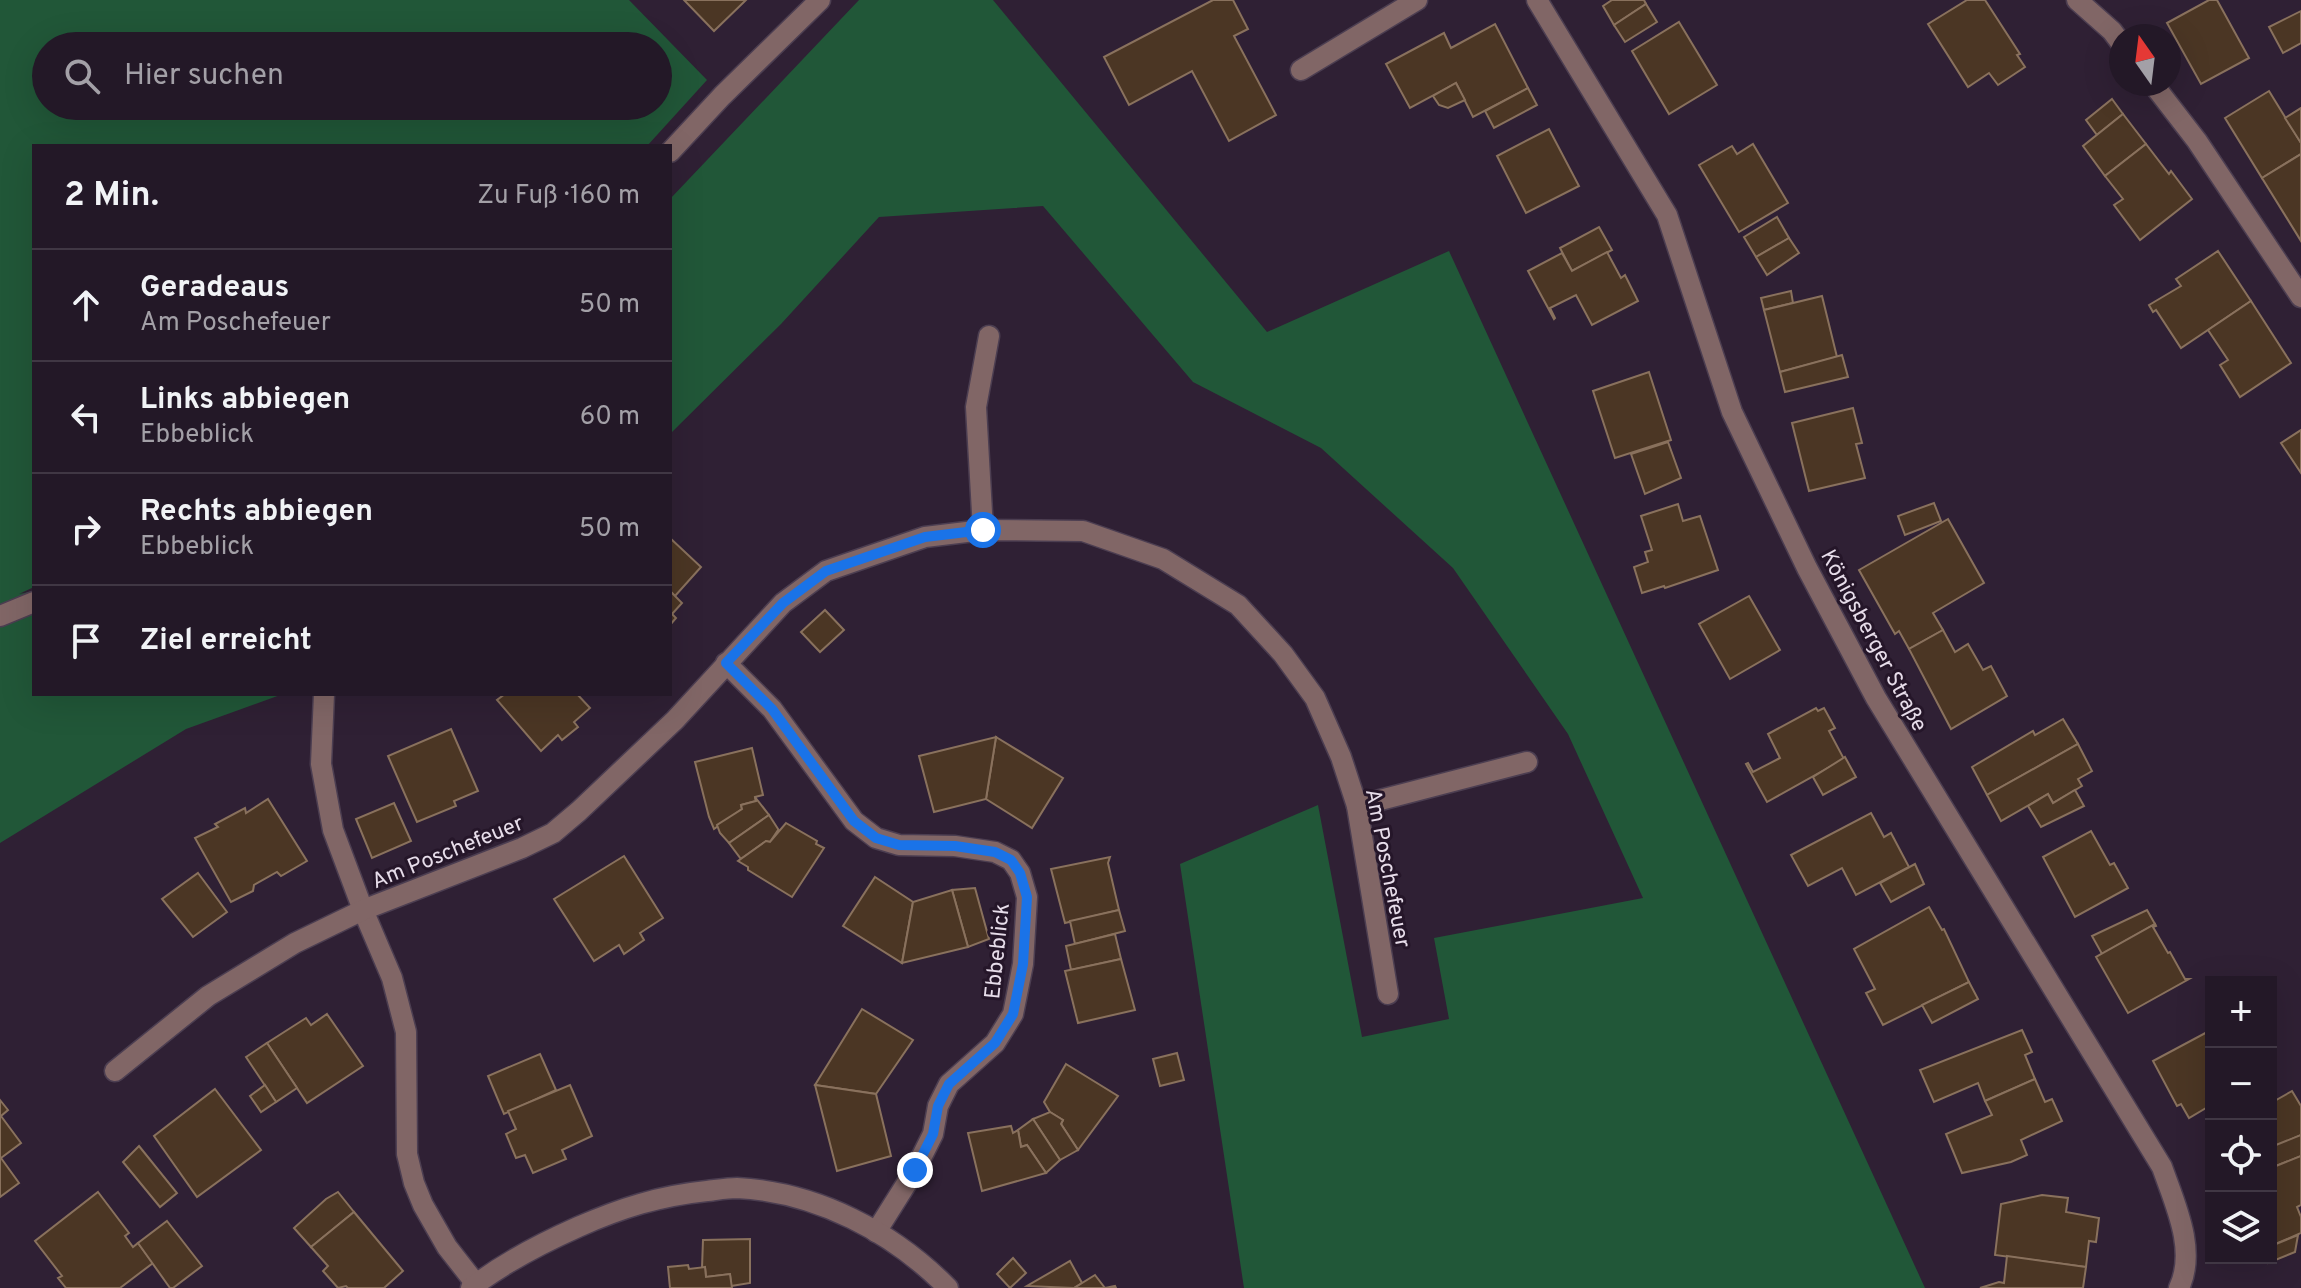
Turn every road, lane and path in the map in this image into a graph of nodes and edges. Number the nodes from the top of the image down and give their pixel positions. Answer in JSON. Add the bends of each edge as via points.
{"nodes":[{"id":1,"x":820,"y":0,"type":"edge"},
{"id":2,"x":1417,"y":0,"type":"edge"},
{"id":3,"x":1537,"y":0,"type":"edge"},
{"id":4,"x":2077,"y":0,"type":"edge"},
{"id":5,"x":2109,"y":28,"type":"edge"},
{"id":6,"x":1301,"y":70,"type":"dead end"},
{"id":7,"x":2162,"y":96,"type":"edge"},
{"id":8,"x":672,"y":150,"type":"edge"},
{"id":9,"x":2301,"y":297,"type":"edge"},
{"id":10,"x":989,"y":336,"type":"dead end"},
{"id":11,"x":983,"y":530,"type":"junction"},
{"id":12,"x":32,"y":603,"type":"edge"},
{"id":13,"x":0,"y":616,"type":"edge"},
{"id":14,"x":726,"y":663,"type":"junction"},
{"id":15,"x":324,"y":696,"type":"edge"},
{"id":16,"x":1527,"y":762,"type":"dead end"},
{"id":17,"x":1357,"y":806,"type":"junction"},
{"id":18,"x":363,"y":910,"type":"junction"},
{"id":19,"x":1388,"y":994,"type":"dead end"},
{"id":20,"x":115,"y":1071,"type":"dead end"},
{"id":21,"x":876,"y":1232,"type":"junction"},
{"id":22,"x":474,"y":1286,"type":"edge"},
{"id":23,"x":948,"y":1288,"type":"edge"},
{"id":24,"x":2179,"y":1288,"type":"edge"}],
"edges":[{"from":1,"to":8,"type":"street"},
{"from":2,"to":6,"type":"street"},
{"from":3,"to":24,"type":"street","name":"Königsberger Straße","via":[[1667,215],[1732,412],[1876,698],[2162,1167],[2182,1222],[2187,1273]]},
{"from":4,"to":5,"type":"street"},
{"from":7,"to":9,"type":"street"},
{"from":10,"to":11,"type":"street","via":[[976,407]]},
{"from":11,"to":14,"type":"street","name":"Am Poschefeuer","via":[[925,537],[826,571],[783,603]]},
{"from":11,"to":17,"type":"street","name":"Am Poschefeuer","via":[[1083,531],[1163,559],[1238,605],[1315,698]]},
{"from":12,"to":13,"type":"street"},
{"from":14,"to":18,"type":"street","name":"Am Poschefeuer","via":[[675,720],[553,833]]},
{"from":14,"to":21,"type":"street","name":"Ebbeblick","via":[[772,709],[854,821],[876,838],[899,845],[995,852],[1011,860],[1027,897],[1013,1014],[995,1043],[949,1084],[933,1134]]},
{"from":15,"to":18,"type":"street","name":"Am Poschefeuer","via":[[321,764],[333,830]]},
{"from":16,"to":17,"type":"street"},
{"from":17,"to":19,"type":"street","name":"Am Poschefeuer"},
{"from":18,"to":20,"type":"street","name":"Am Poschefeuer","via":[[295,943],[208,996]]},
{"from":18,"to":22,"type":"street","name":"Am Poschefeuer","via":[[392,978],[406,1032],[407,1154],[414,1183]]},
{"from":21,"to":22,"type":"street","via":[[836,1209],[780,1194],[735,1188],[676,1194],[621,1208],[547,1241]]},
{"from":21,"to":23,"type":"street"}]}
